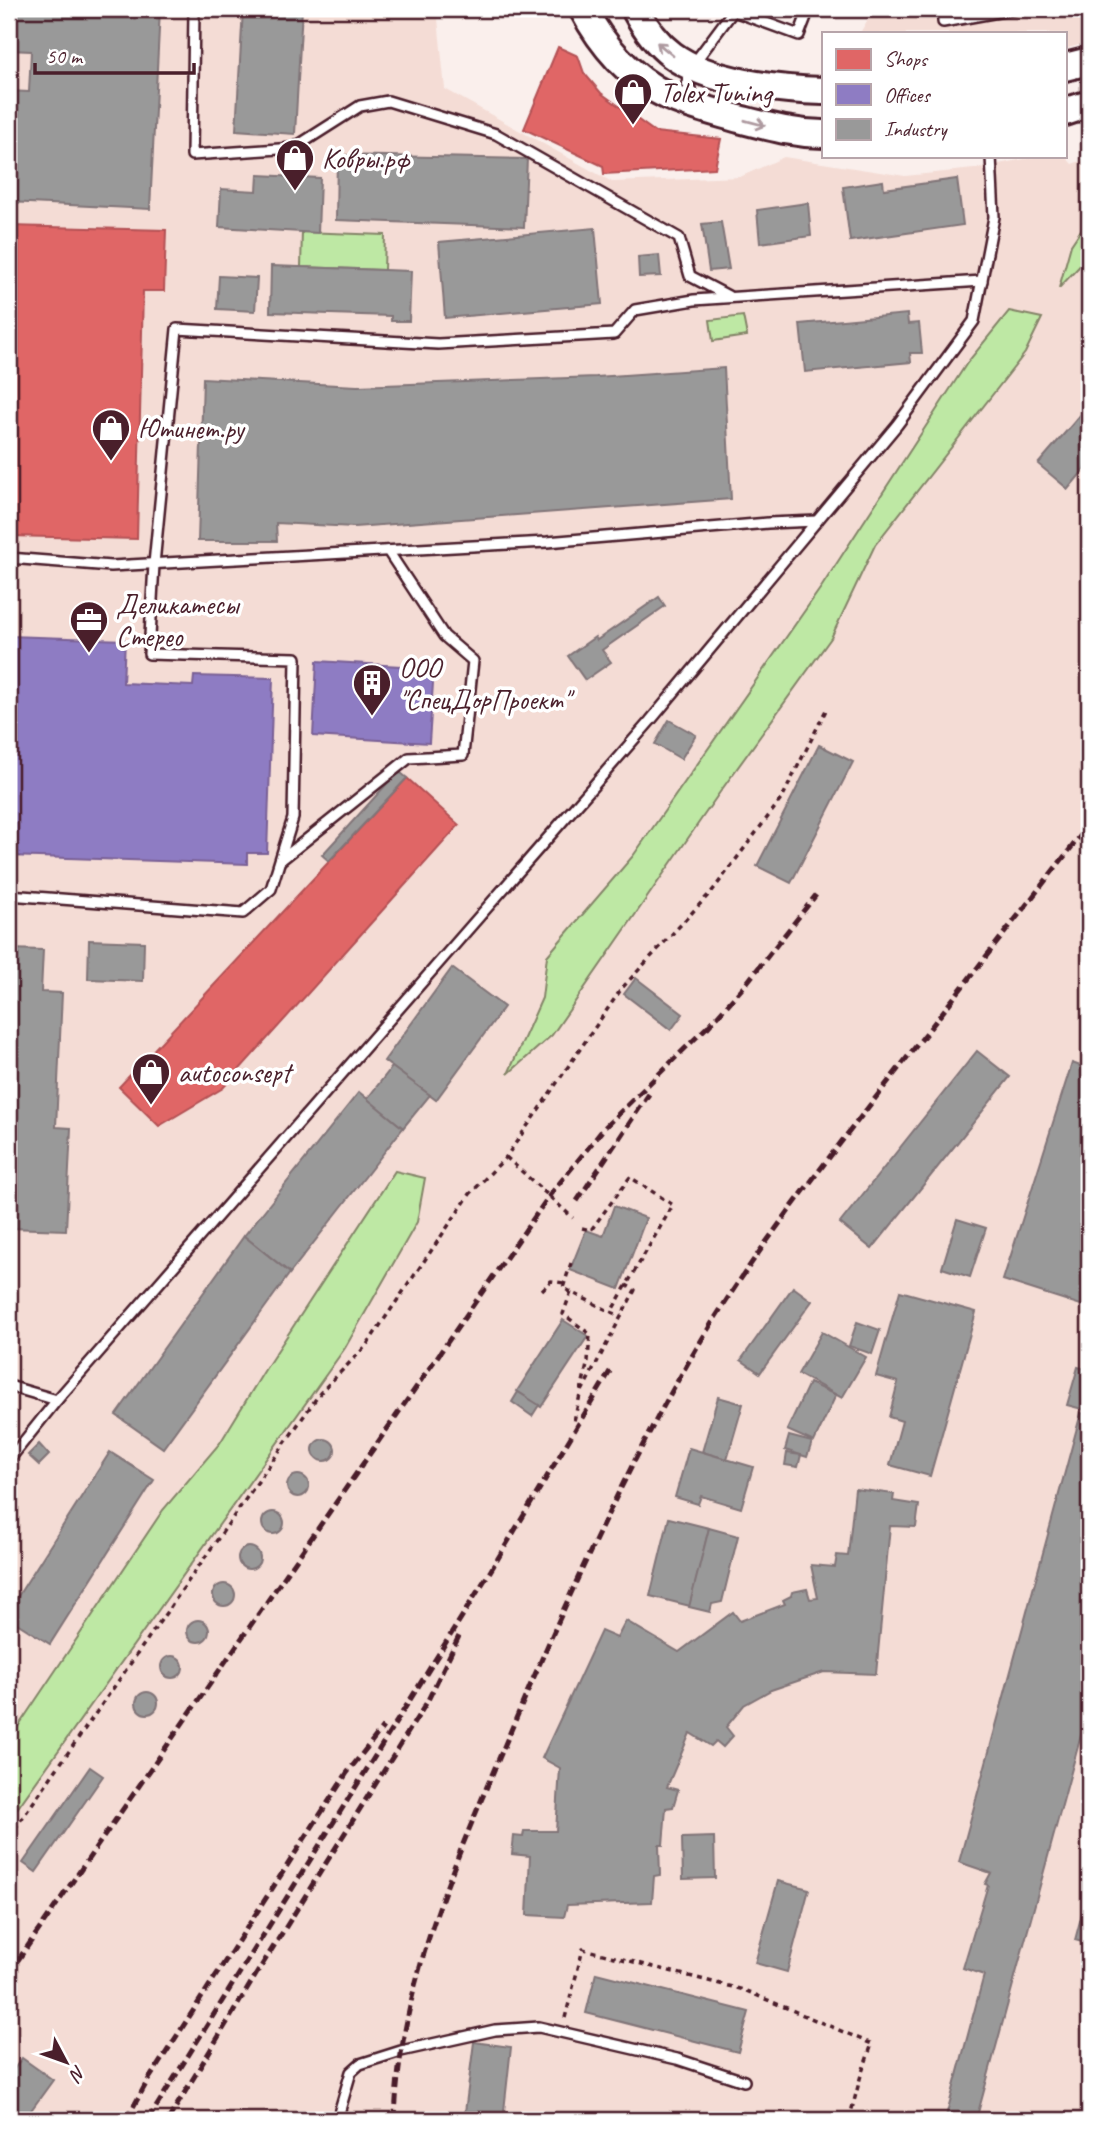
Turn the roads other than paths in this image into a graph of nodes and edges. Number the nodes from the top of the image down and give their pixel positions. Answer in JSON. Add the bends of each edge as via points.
{"nodes":[{"id":1,"x":194,"y":9,"type":"edge"},
{"id":2,"x":583,"y":9,"type":"edge"},
{"id":3,"x":635,"y":9,"type":"edge"},
{"id":4,"x":809,"y":9,"type":"edge"},
{"id":5,"x":943,"y":9,"type":"edge"},
{"id":6,"x":1014,"y":9,"type":"edge"},
{"id":7,"x":730,"y":10,"type":"edge"},
{"id":8,"x":943,"y":22,"type":"junction"},
{"id":9,"x":941,"y":32,"type":"edge"},
{"id":10,"x":1089,"y":61,"type":"edge"},
{"id":11,"x":692,"y":66,"type":"junction"},
{"id":12,"x":1066,"y":67,"type":"edge"},
{"id":13,"x":822,"y":91,"type":"edge"},
{"id":14,"x":1089,"y":104,"type":"edge"},
{"id":15,"x":699,"y":108,"type":"junction"},
{"id":16,"x":1066,"y":113,"type":"edge"},
{"id":17,"x":822,"y":134,"type":"edge"},
{"id":18,"x":991,"y":158,"type":"edge"},
{"id":19,"x":982,"y":281,"type":"junction"},
{"id":20,"x":729,"y":297,"type":"junction"},
{"id":21,"x":817,"y":521,"type":"junction"},
{"id":22,"x":388,"y":551,"type":"junction"},
{"id":23,"x":9,"y":558,"type":"edge"},
{"id":24,"x":154,"y":564,"type":"junction"},
{"id":25,"x":279,"y":862,"type":"junction"},
{"id":26,"x":9,"y":895,"type":"edge"},
{"id":27,"x":9,"y":1387,"type":"edge"},
{"id":28,"x":57,"y":1400,"type":"junction"},
{"id":29,"x":9,"y":1461,"type":"edge"},
{"id":30,"x":744,"y":2081,"type":"dead end"},
{"id":31,"x":337,"y":2120,"type":"edge"}],
"edges":[{"from":1,"to":20,"type":"lane","via":[[192,155],[294,148],[360,106],[388,101],[496,134],[679,238],[690,276]]},
{"from":2,"to":15,"type":"main road","via":[[607,48],[638,76],[666,95]]},
{"from":11,"to":3,"type":"main road","one_way":true,"via":[[654,39]]},
{"from":4,"to":7,"type":"lane","via":[[799,35]]},
{"from":5,"to":8,"type":"lane"},
{"from":6,"to":8,"type":"lane"},
{"from":7,"to":11,"type":"lane"},
{"from":8,"to":9,"type":"lane"},
{"from":10,"to":12,"type":"main road"},
{"from":11,"to":13,"type":"main road","via":[[740,82]]},
{"from":11,"to":15,"type":"lane","via":[[687,83]]},
{"from":14,"to":16,"type":"main road"},
{"from":15,"to":17,"type":"main road","one_way":true,"via":[[790,133]]},
{"from":18,"to":19,"type":"lane","via":[[993,217]]},
{"from":19,"to":20,"type":"lane"},
{"from":19,"to":21,"type":"lane","via":[[974,321],[897,425]]},
{"from":20,"to":24,"type":"lane","via":[[635,310],[614,334],[438,344],[177,330]]},
{"from":21,"to":22,"type":"lane"},
{"from":21,"to":28,"type":"lane","via":[[641,731]]},
{"from":22,"to":24,"type":"lane"},
{"from":22,"to":25,"type":"lane","via":[[444,636],[474,661],[463,755],[409,758]]},
{"from":23,"to":24,"type":"lane","via":[[111,566]]},
{"from":24,"to":25,"type":"lane","via":[[149,654],[296,659],[293,818]]},
{"from":25,"to":26,"type":"lane","via":[[271,889],[243,914]]},
{"from":27,"to":28,"type":"lane"},
{"from":28,"to":29,"type":"lane"},
{"from":30,"to":31,"type":"lane","via":[[677,2059],[539,2027],[495,2030],[360,2064],[351,2073]]}]}
